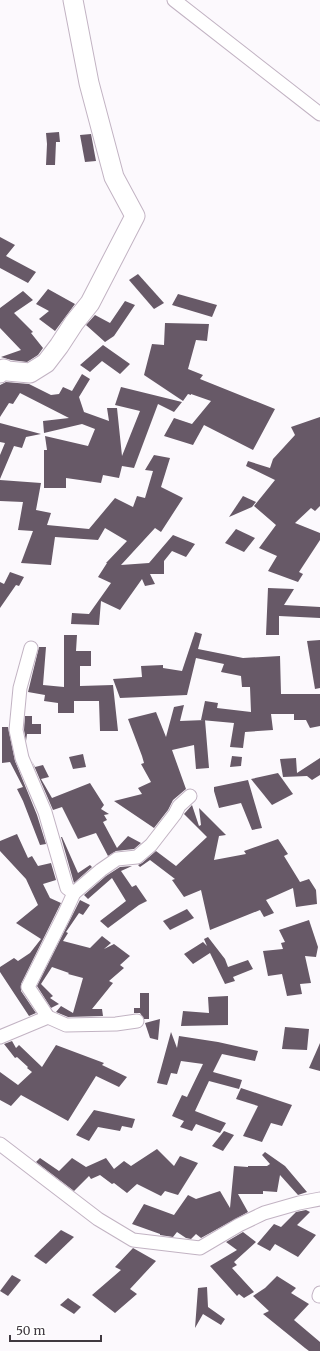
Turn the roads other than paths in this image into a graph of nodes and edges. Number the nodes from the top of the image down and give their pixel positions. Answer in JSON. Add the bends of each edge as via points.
{"nodes":[{"id":1,"x":73,"y":0,"type":"edge"},
{"id":2,"x":174,"y":0,"type":"edge"},
{"id":3,"x":320,"y":114,"type":"edge"},
{"id":4,"x":1,"y":369,"type":"edge"},
{"id":5,"x":31,"y":648,"type":"dead end"},
{"id":6,"x":190,"y":796,"type":"dead end"},
{"id":7,"x":74,"y":893,"type":"junction"},
{"id":8,"x":48,"y":1017,"type":"junction"},
{"id":9,"x":137,"y":1021,"type":"dead end"},
{"id":10,"x":0,"y":1037,"type":"edge"},
{"id":11,"x":0,"y":1144,"type":"edge"},
{"id":12,"x":320,"y":1199,"type":"edge"}],
"edges":[{"from":1,"to":4,"type":"street","via":[[89,83],[114,177],[135,216],[90,303],[46,363],[30,373],[7,372]]},
{"from":2,"to":3,"type":"street"},
{"from":5,"to":7,"type":"street","via":[[20,688],[16,730],[22,758],[45,812],[67,888]]},
{"from":6,"to":7,"type":"street","via":[[179,806],[151,845],[137,857],[117,859]]},
{"from":7,"to":8,"type":"street","via":[[28,987]]},
{"from":8,"to":9,"type":"street","via":[[66,1025]]},
{"from":8,"to":10,"type":"street"},
{"from":11,"to":12,"type":"street","via":[[98,1219],[133,1240],[200,1248],[264,1213]]}]}
